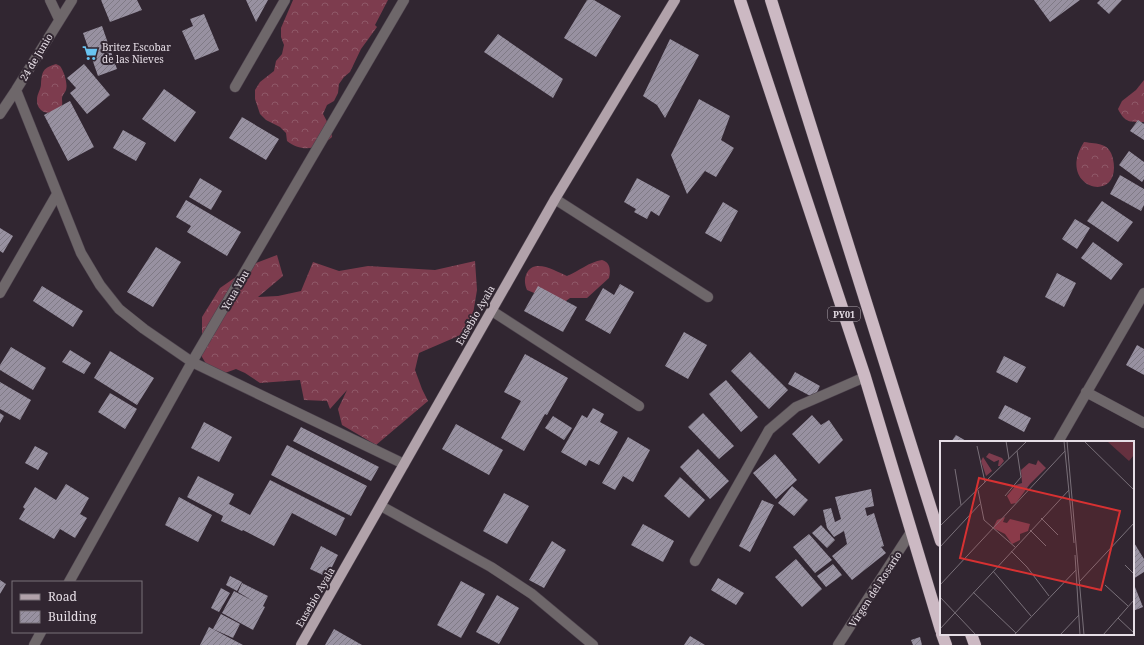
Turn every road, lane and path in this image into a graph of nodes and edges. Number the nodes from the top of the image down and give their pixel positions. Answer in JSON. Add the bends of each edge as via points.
{"nodes":[{"id":1,"x":50,"y":0,"type":"edge"},
{"id":2,"x":72,"y":0,"type":"edge"},
{"id":3,"x":285,"y":0,"type":"edge"},
{"id":4,"x":404,"y":0,"type":"edge"},
{"id":5,"x":675,"y":0,"type":"edge"},
{"id":6,"x":740,"y":0,"type":"edge"},
{"id":7,"x":771,"y":0,"type":"edge"},
{"id":8,"x":60,"y":19,"type":"junction"},
{"id":9,"x":235,"y":88,"type":"dead end"},
{"id":10,"x":16,"y":90,"type":"junction"},
{"id":11,"x":0,"y":114,"type":"edge"},
{"id":12,"x":57,"y":194,"type":"junction"},
{"id":13,"x":555,"y":199,"type":"junction"},
{"id":14,"x":0,"y":293,"type":"edge"},
{"id":15,"x":1144,"y":293,"type":"edge"},
{"id":16,"x":708,"y":297,"type":"dead end"},
{"id":17,"x":492,"y":311,"type":"junction"},
{"id":18,"x":192,"y":362,"type":"junction"},
{"id":19,"x":865,"y":377,"type":"junction"},
{"id":20,"x":1086,"y":392,"type":"junction"},
{"id":21,"x":639,"y":406,"type":"dead end"},
{"id":22,"x":1144,"y":423,"type":"edge"},
{"id":23,"x":1059,"y":441,"type":"edge"},
{"id":24,"x":404,"y":464,"type":"junction"},
{"id":25,"x":381,"y":506,"type":"junction"},
{"id":26,"x":911,"y":532,"type":"junction"},
{"id":27,"x":940,"y":537,"type":"edge"},
{"id":28,"x":695,"y":561,"type":"dead end"},
{"id":29,"x":70,"y":581,"type":"edge"},
{"id":30,"x":940,"y":627,"type":"edge"},
{"id":31,"x":40,"y":633,"type":"edge"},
{"id":32,"x":942,"y":635,"type":"edge"},
{"id":33,"x":971,"y":635,"type":"edge"},
{"id":34,"x":34,"y":645,"type":"edge"},
{"id":35,"x":301,"y":645,"type":"edge"},
{"id":36,"x":593,"y":645,"type":"edge"},
{"id":37,"x":838,"y":645,"type":"edge"},
{"id":38,"x":946,"y":645,"type":"edge"},
{"id":39,"x":974,"y":645,"type":"edge"}],
"edges":[{"from":1,"to":8,"type":"street"},
{"from":2,"to":8,"type":"street","name":"24 de Junio"},
{"from":3,"to":9,"type":"street"},
{"from":4,"to":18,"type":"street","name":"Ycua Ybu"},
{"from":5,"to":13,"type":"main road","name":"Eusebio Ayala"},
{"from":6,"to":19,"type":"highway","number":"PY01"},
{"from":7,"to":27,"type":"highway","number":"PY01"},
{"from":8,"to":10,"type":"street","name":"24 de Junio"},
{"from":10,"to":11,"type":"street","name":"24 de Junio"},
{"from":10,"to":12,"type":"street"},
{"from":12,"to":14,"type":"street"},
{"from":12,"to":18,"type":"street","via":[[81,252],[100,285],[119,309]]},
{"from":13,"to":16,"type":"street"},
{"from":13,"to":17,"type":"main road","name":"Eusebio Ayala"},
{"from":15,"to":20,"type":"street"},
{"from":17,"to":21,"type":"street"},
{"from":17,"to":24,"type":"main road","name":"Eusebio Ayala"},
{"from":18,"to":24,"type":"street"},
{"from":18,"to":29,"type":"street","name":"Ycua Ybu"},
{"from":19,"to":26,"type":"highway","number":"PY01"},
{"from":19,"to":28,"type":"street","via":[[796,407],[769,430]]},
{"from":20,"to":22,"type":"street"},
{"from":20,"to":23,"type":"street"},
{"from":24,"to":25,"type":"main road","name":"Eusebio Ayala"},
{"from":25,"to":35,"type":"main road","name":"Eusebio Ayala"},
{"from":25,"to":36,"type":"street","via":[[491,567],[532,594]]},
{"from":26,"to":30,"type":"highway","number":"PY01"},
{"from":26,"to":37,"type":"street","name":"Virgen del Rosario"},
{"from":31,"to":34,"type":"street"},
{"from":32,"to":38,"type":"highway"},
{"from":33,"to":39,"type":"highway"}]}
